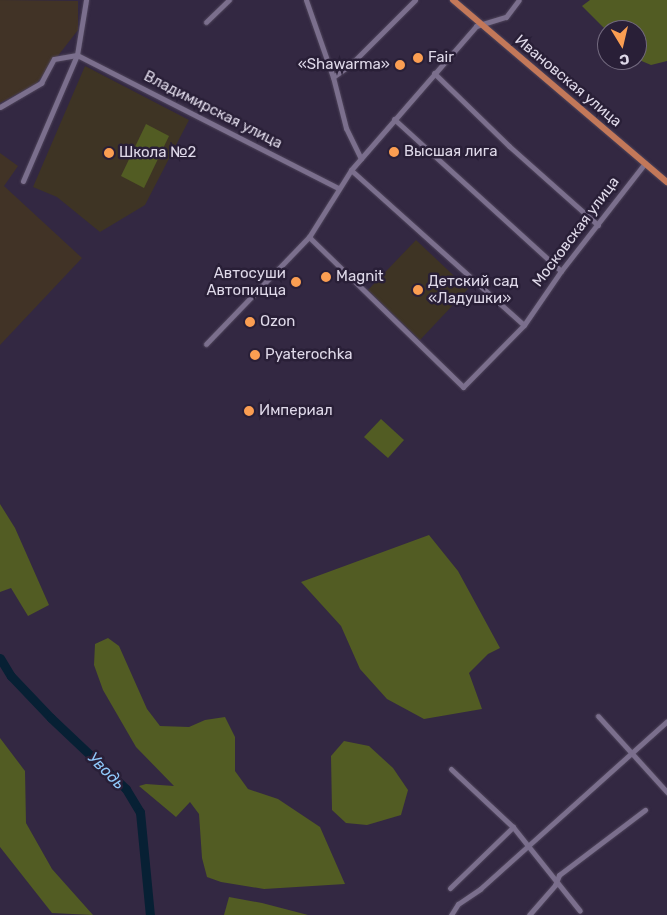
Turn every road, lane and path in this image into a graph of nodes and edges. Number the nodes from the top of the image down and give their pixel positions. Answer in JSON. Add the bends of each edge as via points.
{"nodes":[{"id":1,"x":86,"y":0,"type":"edge"},
{"id":2,"x":229,"y":0,"type":"edge"},
{"id":3,"x":306,"y":0,"type":"edge"},
{"id":4,"x":415,"y":0,"type":"edge"},
{"id":5,"x":453,"y":0,"type":"edge"},
{"id":6,"x":519,"y":0,"type":"edge"},
{"id":7,"x":206,"y":22,"type":"dead end"},
{"id":8,"x":480,"y":24,"type":"junction"},
{"id":9,"x":77,"y":55,"type":"junction"},
{"id":10,"x":434,"y":74,"type":"junction"},
{"id":11,"x":333,"y":77,"type":"junction"},
{"id":12,"x":0,"y":107,"type":"edge"},
{"id":13,"x":394,"y":120,"type":"junction"},
{"id":14,"x":361,"y":159,"type":"junction"},
{"id":15,"x":645,"y":163,"type":"junction"},
{"id":16,"x":351,"y":170,"type":"junction"},
{"id":17,"x":23,"y":181,"type":"dead end"},
{"id":18,"x":667,"y":182,"type":"edge"},
{"id":19,"x":338,"y":188,"type":"junction"},
{"id":20,"x":598,"y":225,"type":"junction"},
{"id":21,"x":309,"y":238,"type":"junction"},
{"id":22,"x":561,"y":271,"type":"junction"},
{"id":23,"x":524,"y":325,"type":"junction"},
{"id":24,"x":206,"y":344,"type":"dead end"},
{"id":25,"x":598,"y":716,"type":"dead end"},
{"id":26,"x":667,"y":721,"type":"edge"},
{"id":27,"x":630,"y":752,"type":"junction"},
{"id":28,"x":452,"y":769,"type":"dead end"},
{"id":29,"x":667,"y":792,"type":"edge"},
{"id":30,"x":645,"y":810,"type":"dead end"},
{"id":31,"x":513,"y":827,"type":"junction"},
{"id":32,"x":528,"y":844,"type":"junction"},
{"id":33,"x":556,"y":880,"type":"junction"},
{"id":34,"x":450,"y":888,"type":"dead end"},
{"id":35,"x":580,"y":912,"type":"dead end"},
{"id":36,"x":451,"y":915,"type":"edge"},
{"id":37,"x":530,"y":915,"type":"edge"}],
"edges":[{"from":1,"to":9,"type":"street"},
{"from":2,"to":7,"type":"street"},
{"from":3,"to":11,"type":"street"},
{"from":4,"to":11,"type":"street","via":[[350,66]]},
{"from":5,"to":8,"type":"main road","name":"Ивановская улица"},
{"from":6,"to":8,"type":"street","via":[[506,17]]},
{"from":8,"to":10,"type":"street"},
{"from":8,"to":15,"type":"main road","name":"Ивановская улица"},
{"from":9,"to":12,"type":"street","via":[[54,59],[41,83]]},
{"from":9,"to":17,"type":"street"},
{"from":9,"to":19,"type":"street","name":"Владимирская улица"},
{"from":10,"to":13,"type":"street"},
{"from":10,"to":20,"type":"street"},
{"from":11,"to":14,"type":"street","via":[[346,128]]},
{"from":13,"to":14,"type":"street"},
{"from":13,"to":22,"type":"street"},
{"from":14,"to":16,"type":"street"},
{"from":15,"to":18,"type":"main road","name":"Ивановская улица"},
{"from":15,"to":20,"type":"street","name":"Московская улица"},
{"from":16,"to":19,"type":"street"},
{"from":16,"to":23,"type":"street"},
{"from":19,"to":21,"type":"street"},
{"from":20,"to":22,"type":"street","name":"Московская улица"},
{"from":21,"to":23,"type":"street","via":[[464,387]]},
{"from":21,"to":24,"type":"street"},
{"from":22,"to":23,"type":"street","name":"Московская улица"},
{"from":25,"to":27,"type":"street"},
{"from":26,"to":27,"type":"street"},
{"from":27,"to":29,"type":"street"},
{"from":27,"to":32,"type":"street"},
{"from":28,"to":31,"type":"street"},
{"from":30,"to":33,"type":"street"},
{"from":31,"to":32,"type":"street"},
{"from":31,"to":34,"type":"street"},
{"from":32,"to":33,"type":"street"},
{"from":32,"to":36,"type":"street","via":[[480,889],[458,904]]},
{"from":33,"to":35,"type":"street"},
{"from":33,"to":37,"type":"street"}]}
